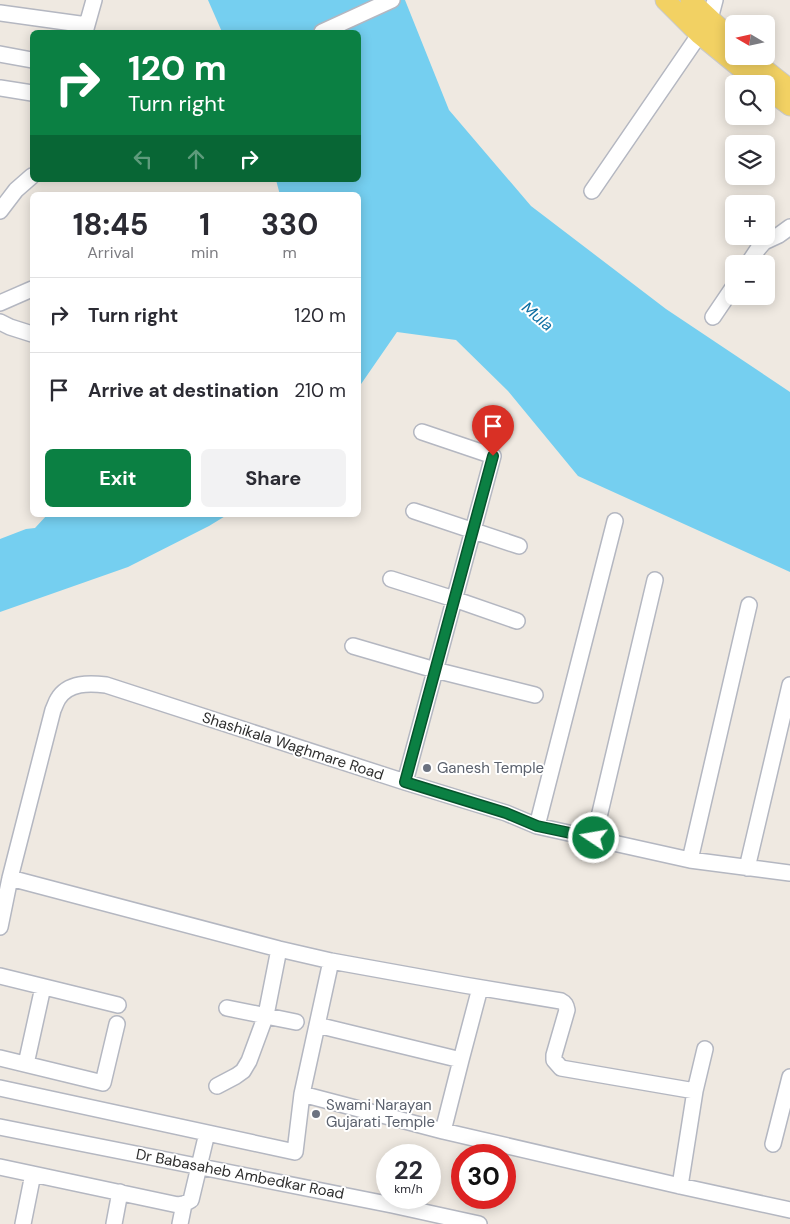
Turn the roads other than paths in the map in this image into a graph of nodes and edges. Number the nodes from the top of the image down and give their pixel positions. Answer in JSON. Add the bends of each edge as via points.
{"nodes":[{"id":1,"x":94,"y":0,"type":"edge"},
{"id":2,"x":392,"y":0,"type":"edge"},
{"id":3,"x":665,"y":0,"type":"edge"},
{"id":4,"x":690,"y":0,"type":"edge"},
{"id":5,"x":715,"y":0,"type":"edge"},
{"id":6,"x":0,"y":13,"type":"edge"},
{"id":7,"x":710,"y":19,"type":"junction"},
{"id":8,"x":86,"y":29,"type":"edge"},
{"id":9,"x":326,"y":30,"type":"edge"},
{"id":10,"x":725,"y":33,"type":"edge"},
{"id":11,"x":700,"y":35,"type":"junction"},
{"id":12,"x":0,"y":54,"type":"edge"},
{"id":13,"x":30,"y":60,"type":"edge"},
{"id":14,"x":760,"y":65,"type":"edge"},
{"id":15,"x":749,"y":75,"type":"edge"},
{"id":16,"x":0,"y":88,"type":"edge"},
{"id":17,"x":790,"y":89,"type":"edge"},
{"id":18,"x":30,"y":93,"type":"edge"},
{"id":19,"x":775,"y":95,"type":"edge"},
{"id":20,"x":790,"y":106,"type":"edge"},
{"id":21,"x":30,"y":178,"type":"edge"},
{"id":22,"x":592,"y":191,"type":"dead end"},
{"id":23,"x":0,"y":211,"type":"edge"},
{"id":24,"x":790,"y":226,"type":"edge"},
{"id":25,"x":754,"y":255,"type":"edge"},
{"id":26,"x":30,"y":290,"type":"edge"},
{"id":27,"x":725,"y":299,"type":"edge"},
{"id":28,"x":0,"y":303,"type":"edge"},
{"id":29,"x":713,"y":317,"type":"dead end"},
{"id":30,"x":0,"y":322,"type":"edge"},
{"id":31,"x":30,"y":333,"type":"edge"},
{"id":32,"x":422,"y":432,"type":"dead end"},
{"id":33,"x":414,"y":511,"type":"dead end"},
{"id":34,"x":615,"y":521,"type":"dead end"},
{"id":35,"x":472,"y":530,"type":"junction"},
{"id":36,"x":519,"y":546,"type":"dead end"},
{"id":37,"x":391,"y":579,"type":"dead end"},
{"id":38,"x":655,"y":580,"type":"dead end"},
{"id":39,"x":454,"y":599,"type":"junction"},
{"id":40,"x":749,"y":605,"type":"dead end"},
{"id":41,"x":517,"y":621,"type":"dead end"},
{"id":42,"x":353,"y":646,"type":"dead end"},
{"id":43,"x":435,"y":670,"type":"junction"},
{"id":44,"x":790,"y":685,"type":"edge"},
{"id":45,"x":535,"y":695,"type":"dead end"},
{"id":46,"x":405,"y":782,"type":"junction"},
{"id":47,"x":537,"y":826,"type":"junction"},
{"id":48,"x":594,"y":838,"type":"junction"},
{"id":49,"x":690,"y":860,"type":"junction"},
{"id":50,"x":747,"y":868,"type":"junction"},
{"id":51,"x":8,"y":870,"type":"edge"},
{"id":52,"x":790,"y":874,"type":"edge"},
{"id":53,"x":1,"y":920,"type":"edge"},
{"id":54,"x":279,"y":949,"type":"junction"},
{"id":55,"x":331,"y":961,"type":"junction"},
{"id":56,"x":0,"y":976,"type":"edge"},
{"id":57,"x":43,"y":987,"type":"junction"},
{"id":58,"x":480,"y":988,"type":"junction"},
{"id":59,"x":118,"y":1005,"type":"dead end"},
{"id":60,"x":226,"y":1008,"type":"dead end"},
{"id":61,"x":266,"y":1016,"type":"junction"},
{"id":62,"x":296,"y":1022,"type":"dead end"},
{"id":63,"x":116,"y":1024,"type":"dead end"},
{"id":64,"x":317,"y":1025,"type":"junction"},
{"id":65,"x":705,"y":1050,"type":"dead end"},
{"id":66,"x":0,"y":1058,"type":"edge"},
{"id":67,"x":461,"y":1060,"type":"junction"},
{"id":68,"x":26,"y":1064,"type":"junction"},
{"id":69,"x":790,"y":1077,"type":"edge"},
{"id":70,"x":217,"y":1086,"type":"dead end"},
{"id":71,"x":0,"y":1088,"type":"edge"},
{"id":72,"x":695,"y":1091,"type":"junction"},
{"id":73,"x":302,"y":1094,"type":"junction"},
{"id":74,"x":785,"y":1119,"type":"edge"},
{"id":75,"x":0,"y":1126,"type":"edge"},
{"id":76,"x":443,"y":1131,"type":"junction"},
{"id":77,"x":207,"y":1133,"type":"junction"},
{"id":78,"x":773,"y":1144,"type":"dead end"},
{"id":79,"x":199,"y":1166,"type":"junction"},
{"id":80,"x":0,"y":1167,"type":"edge"},
{"id":81,"x":34,"y":1174,"type":"junction"},
{"id":82,"x":680,"y":1186,"type":"junction"},
{"id":83,"x":120,"y":1192,"type":"junction"},
{"id":84,"x":184,"y":1204,"type":"junction"},
{"id":85,"x":790,"y":1210,"type":"edge"},
{"id":86,"x":24,"y":1224,"type":"edge"},
{"id":87,"x":114,"y":1224,"type":"edge"},
{"id":88,"x":180,"y":1224,"type":"edge"},
{"id":89,"x":479,"y":1224,"type":"edge"}],
"edges":[{"from":1,"to":8,"type":"street"},
{"from":2,"to":9,"type":"street"},
{"from":3,"to":11,"type":"main road"},
{"from":4,"to":7,"type":"main road"},
{"from":5,"to":7,"type":"street"},
{"from":6,"to":8,"type":"street"},
{"from":7,"to":10,"type":"main road"},
{"from":7,"to":11,"type":"street"},
{"from":11,"to":15,"type":"main road"},
{"from":11,"to":22,"type":"street"},
{"from":12,"to":13,"type":"street"},
{"from":14,"to":17,"type":"main road"},
{"from":16,"to":18,"type":"street"},
{"from":19,"to":20,"type":"main road"},
{"from":21,"to":23,"type":"street"},
{"from":24,"to":25,"type":"street","via":[[764,242]]},
{"from":26,"to":28,"type":"street"},
{"from":27,"to":29,"type":"street"},
{"from":30,"to":31,"type":"street"},
{"from":32,"to":35,"type":"street","via":[[493,456]]},
{"from":33,"to":35,"type":"street"},
{"from":34,"to":47,"type":"street"},
{"from":35,"to":36,"type":"street"},
{"from":35,"to":39,"type":"street"},
{"from":37,"to":39,"type":"street"},
{"from":38,"to":48,"type":"street"},
{"from":39,"to":41,"type":"street"},
{"from":39,"to":43,"type":"street"},
{"from":40,"to":49,"type":"street"},
{"from":42,"to":43,"type":"street"},
{"from":43,"to":45,"type":"street"},
{"from":43,"to":46,"type":"street"},
{"from":44,"to":50,"type":"street"},
{"from":46,"to":47,"type":"street","name":"Shashikala Waghmare Road","via":[[506,813]]},
{"from":46,"to":51,"type":"street","name":"Shashikala Waghmare Road","via":[[106,685],[88,683],[74,686],[58,697],[53,710]]},
{"from":47,"to":48,"type":"street","name":"Shashikala Waghmare Road"},
{"from":48,"to":49,"type":"street","name":"Shashikala Waghmare Road"},
{"from":49,"to":50,"type":"street","name":"Shashikala Waghmare Road"},
{"from":50,"to":52,"type":"street","name":"Shashikala Waghmare Road"},
{"from":51,"to":53,"type":"street","name":"Shashikala Waghmare Road"},
{"from":51,"to":54,"type":"street"},
{"from":54,"to":55,"type":"street"},
{"from":54,"to":61,"type":"street"},
{"from":55,"to":58,"type":"street"},
{"from":55,"to":64,"type":"street"},
{"from":56,"to":57,"type":"street"},
{"from":57,"to":59,"type":"street"},
{"from":57,"to":68,"type":"street"},
{"from":58,"to":67,"type":"street"},
{"from":58,"to":72,"type":"street","via":[[564,1003],[567,1010],[554,1055],[561,1068]]},
{"from":60,"to":61,"type":"street"},
{"from":61,"to":62,"type":"street"},
{"from":61,"to":70,"type":"street","via":[[242,1071]]},
{"from":63,"to":68,"type":"street","via":[[103,1083]]},
{"from":64,"to":67,"type":"street"},
{"from":64,"to":73,"type":"street"},
{"from":65,"to":72,"type":"street"},
{"from":66,"to":68,"type":"street"},
{"from":67,"to":76,"type":"street"},
{"from":69,"to":74,"type":"street"},
{"from":71,"to":77,"type":"street"},
{"from":72,"to":82,"type":"street"},
{"from":73,"to":76,"type":"street"},
{"from":73,"to":77,"type":"street","via":[[295,1152]]},
{"from":74,"to":78,"type":"street"},
{"from":75,"to":79,"type":"street","name":"Dr Babasaheb Ambedkar Road"},
{"from":76,"to":82,"type":"street"},
{"from":77,"to":79,"type":"street"},
{"from":79,"to":84,"type":"street","via":[[191,1200]]},
{"from":79,"to":89,"type":"street","name":"Dr Babasaheb Ambedkar Road"},
{"from":80,"to":81,"type":"street"},
{"from":81,"to":83,"type":"street"},
{"from":81,"to":86,"type":"street"},
{"from":82,"to":85,"type":"street"},
{"from":83,"to":84,"type":"street"},
{"from":83,"to":87,"type":"street"},
{"from":84,"to":88,"type":"street"}]}
